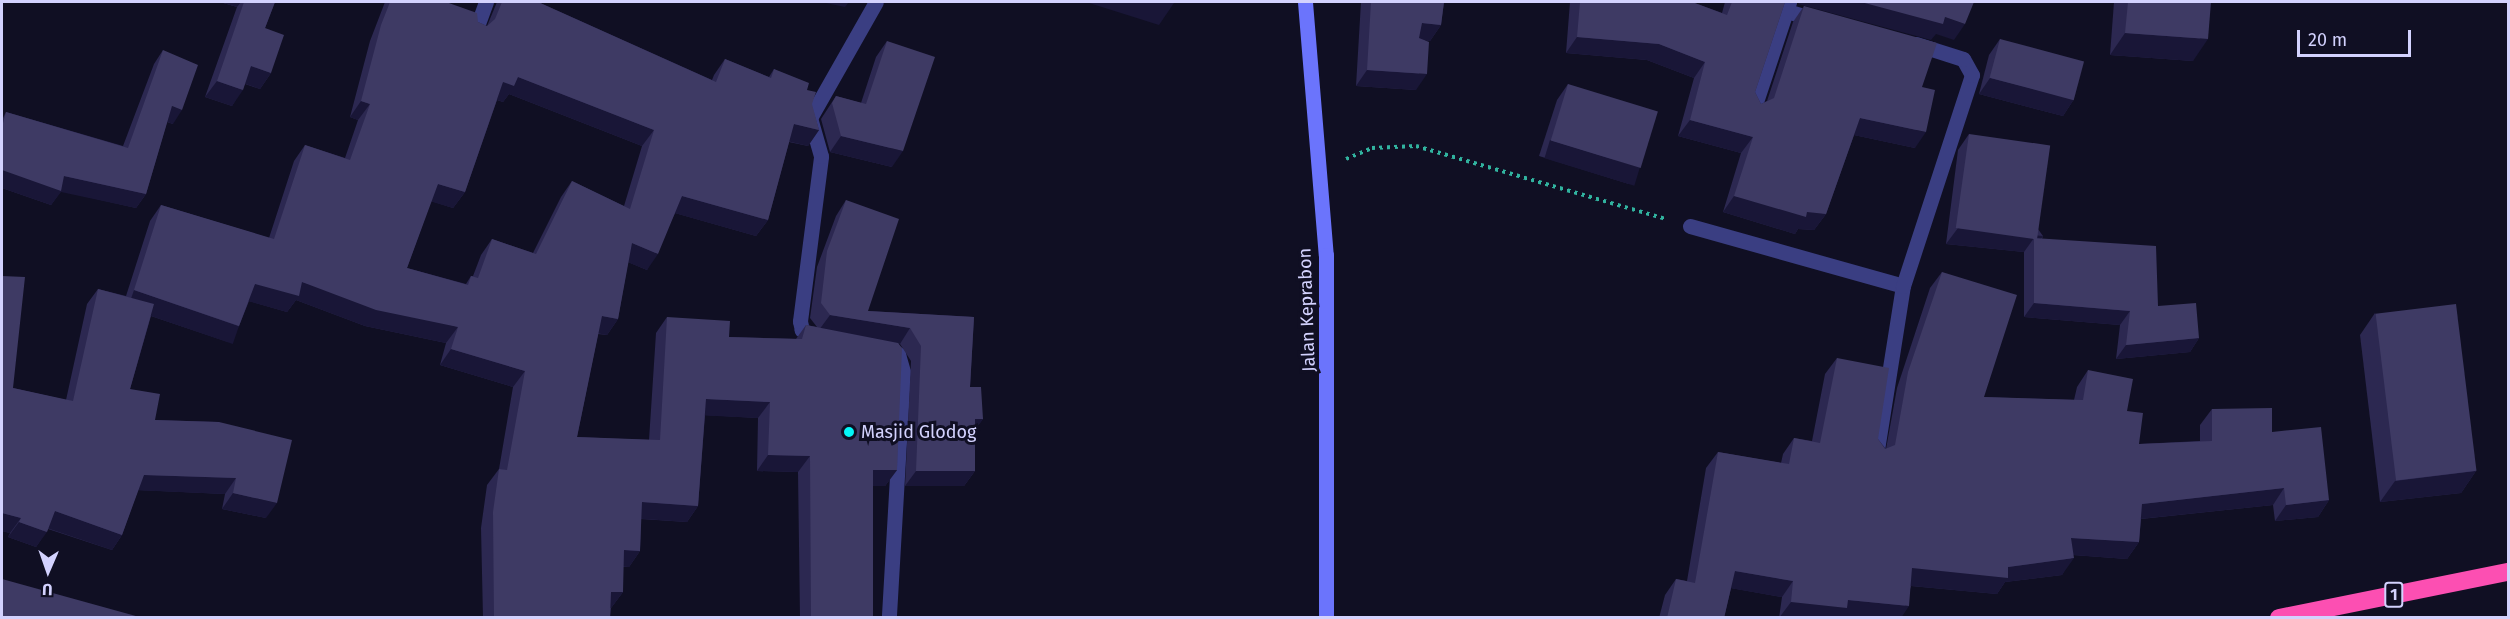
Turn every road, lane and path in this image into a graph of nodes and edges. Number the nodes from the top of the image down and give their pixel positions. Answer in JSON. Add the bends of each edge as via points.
{"nodes":[{"id":1,"x":486,"y":2,"type":"edge"},
{"id":2,"x":876,"y":2,"type":"edge"},
{"id":3,"x":1305,"y":2,"type":"edge"},
{"id":4,"x":1756,"y":2,"type":"edge"},
{"id":5,"x":1787,"y":7,"type":"edge"},
{"id":6,"x":1829,"y":23,"type":"edge"},
{"id":7,"x":475,"y":32,"type":"edge"},
{"id":8,"x":1895,"y":39,"type":"edge"},
{"id":9,"x":1753,"y":111,"type":"edge"},
{"id":10,"x":1318,"y":171,"type":"junction"},
{"id":11,"x":1690,"y":226,"type":"joint"},
{"id":12,"x":1903,"y":286,"type":"junction"},
{"id":13,"x":836,"y":343,"type":"edge"},
{"id":14,"x":870,"y":347,"type":"edge"},
{"id":15,"x":1876,"y":456,"type":"edge"},
{"id":16,"x":2508,"y":572,"type":"edge"},
{"id":17,"x":889,"y":618,"type":"edge"},
{"id":18,"x":1326,"y":618,"type":"edge"},
{"id":19,"x":2279,"y":618,"type":"edge"}],
"edges":[{"from":1,"to":7,"type":"street"},
{"from":2,"to":13,"type":"street","via":[[810,126],[821,156],[800,321],[813,339]]},
{"from":3,"to":10,"type":"street","name":"Jalan Keprabon"},
{"from":4,"to":5,"type":"street"},
{"from":5,"to":6,"type":"street"},
{"from":5,"to":9,"type":"street"},
{"from":8,"to":12,"type":"street","via":[[1963,59],[1972,75]]},
{"from":10,"to":11,"type":"path","via":[[1372,148],[1416,146]]},
{"from":10,"to":18,"type":"street","name":"Jalan Keprabon","via":[[1329,351]]},
{"from":11,"to":12,"type":"street"},
{"from":12,"to":15,"type":"street"},
{"from":14,"to":17,"type":"street","via":[[898,354],[903,372]]},
{"from":16,"to":19,"type":"highway","number":"1"}]}
